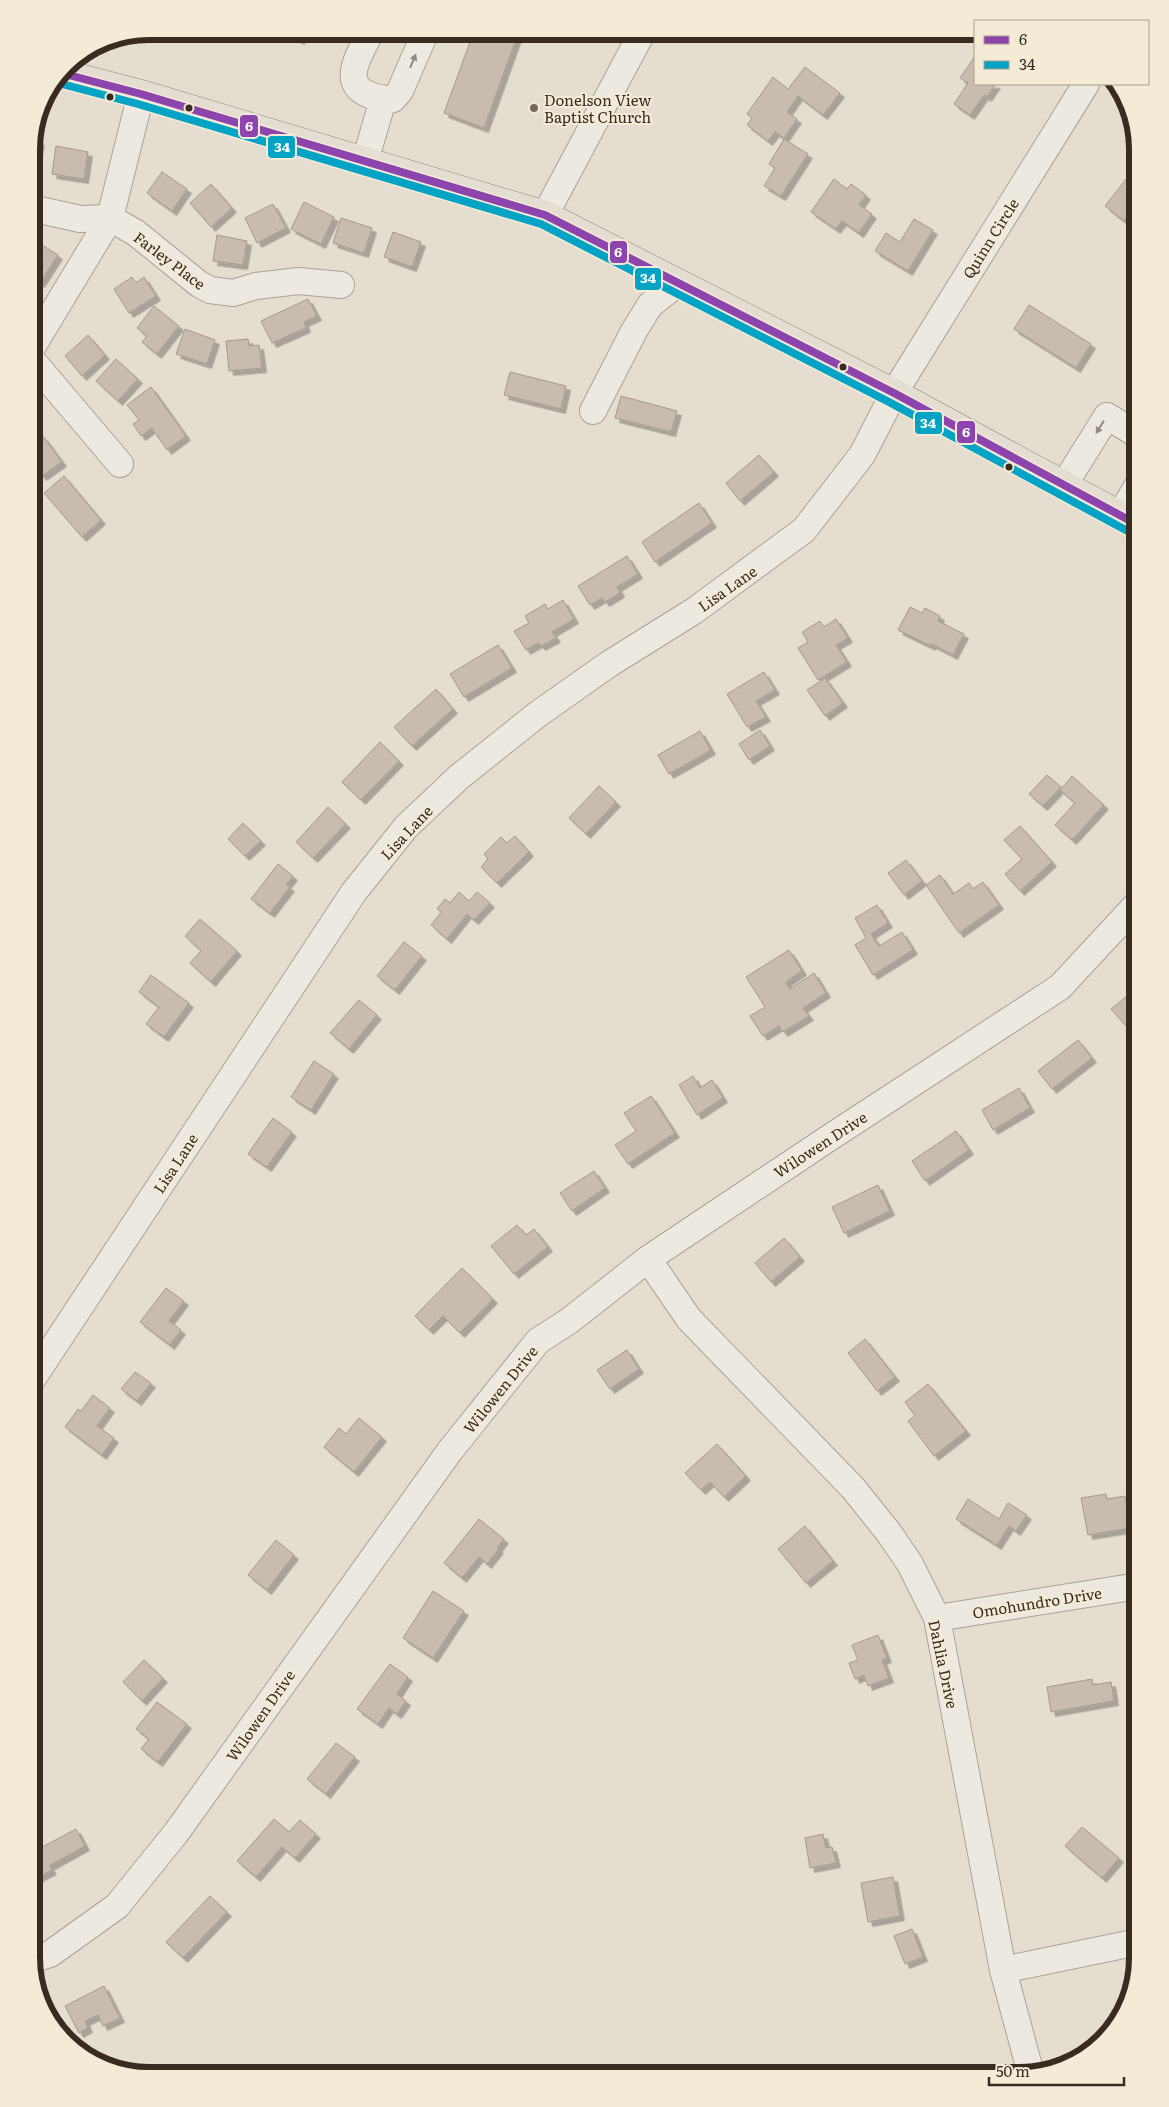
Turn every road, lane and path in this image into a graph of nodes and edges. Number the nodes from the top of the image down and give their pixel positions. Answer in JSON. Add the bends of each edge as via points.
{"nodes":[{"id":1,"x":367,"y":40,"type":"edge"},
{"id":2,"x":422,"y":40,"type":"edge"},
{"id":3,"x":630,"y":40,"type":"edge"},
{"id":4,"x":69,"y":75,"type":"edge"},
{"id":5,"x":1085,"y":85,"type":"edge"},
{"id":6,"x":141,"y":94,"type":"junction"},
{"id":7,"x":383,"y":100,"type":"junction"},
{"id":8,"x":365,"y":161,"type":"junction"},
{"id":9,"x":40,"y":210,"type":"edge"},
{"id":10,"x":545,"y":215,"type":"junction"},
{"id":11,"x":110,"y":218,"type":"junction"},
{"id":12,"x":678,"y":283,"type":"junction"},
{"id":13,"x":340,"y":284,"type":"dead end"},
{"id":14,"x":40,"y":336,"type":"edge"},
{"id":15,"x":40,"y":369,"type":"edge"},
{"id":16,"x":894,"y":393,"type":"junction"},
{"id":17,"x":593,"y":411,"type":"dead end"},
{"id":18,"x":1129,"y":429,"type":"edge"},
{"id":19,"x":120,"y":464,"type":"dead end"},
{"id":20,"x":1064,"y":485,"type":"junction"},
{"id":21,"x":1129,"y":520,"type":"edge"},
{"id":22,"x":1129,"y":914,"type":"edge"},
{"id":23,"x":648,"y":1259,"type":"junction"},
{"id":24,"x":40,"y":1367,"type":"edge"},
{"id":25,"x":1129,"y":1587,"type":"edge"},
{"id":26,"x":937,"y":1618,"type":"junction"},
{"id":27,"x":1129,"y":1944,"type":"edge"},
{"id":28,"x":40,"y":1957,"type":"edge"},
{"id":29,"x":1003,"y":1970,"type":"junction"},
{"id":30,"x":1029,"y":2066,"type":"edge"}],
"edges":[{"from":1,"to":7,"type":"street","via":[[352,73],[353,82],[360,92]]},
{"from":7,"to":2,"type":"street","one_way":true,"via":[[393,99],[400,91]]},
{"from":3,"to":10,"type":"street"},
{"from":4,"to":6,"type":"main road"},
{"from":5,"to":16,"type":"street","name":"Quinn Circle"},
{"from":6,"to":8,"type":"main road"},
{"from":6,"to":11,"type":"street"},
{"from":7,"to":8,"type":"street"},
{"from":8,"to":10,"type":"main road"},
{"from":9,"to":11,"type":"street","via":[[80,219]]},
{"from":10,"to":12,"type":"main road"},
{"from":11,"to":13,"type":"street","name":"Farley Place","via":[[136,233],[210,290],[233,293],[299,280]]},
{"from":11,"to":14,"type":"street"},
{"from":12,"to":16,"type":"main road"},
{"from":12,"to":17,"type":"street","via":[[650,305]]},
{"from":15,"to":19,"type":"street"},
{"from":16,"to":20,"type":"main road"},
{"from":16,"to":24,"type":"street","name":"Lisa Lane","via":[[862,455],[804,530],[694,611],[609,664],[538,714],[459,777],[406,827],[354,892]]},
{"from":18,"to":20,"type":"street","one_way":true,"via":[[1107,416]]},
{"from":20,"to":21,"type":"main road"},
{"from":22,"to":23,"type":"street","name":"Wilowen Drive","via":[[1060,987]]},
{"from":23,"to":26,"type":"street","name":"Dahlia Drive","via":[[689,1319],[853,1488],[910,1564]]},
{"from":23,"to":28,"type":"street","name":"Wilowen Drive","via":[[538,1341],[449,1452],[170,1840],[116,1906],[50,1954]]},
{"from":25,"to":26,"type":"street","name":"Omohundro Drive"},
{"from":26,"to":29,"type":"street","name":"Dahlia Drive"},
{"from":27,"to":29,"type":"street"},
{"from":29,"to":30,"type":"street","name":"Dahlia Drive"}]}
